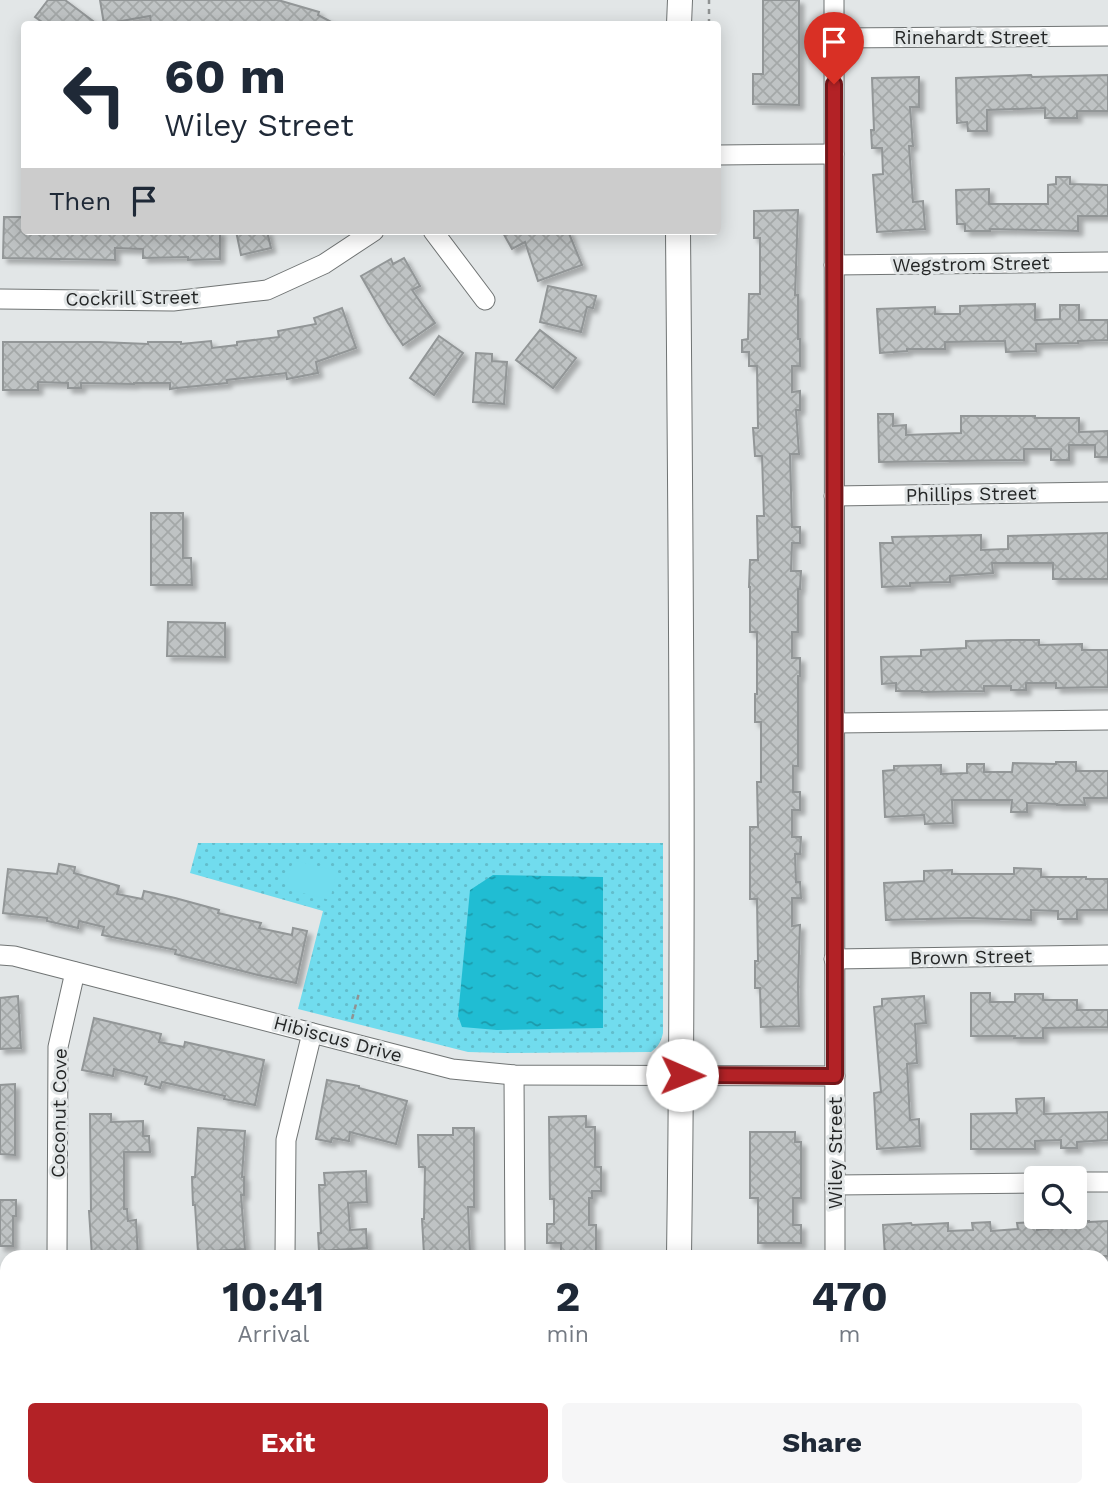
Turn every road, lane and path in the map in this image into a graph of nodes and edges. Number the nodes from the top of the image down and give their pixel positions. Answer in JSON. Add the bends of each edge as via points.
{"nodes":[{"id":1,"x":680,"y":0,"type":"edge"},
{"id":2,"x":709,"y":0,"type":"edge"},
{"id":3,"x":834,"y":0,"type":"edge"},
{"id":4,"x":679,"y":21,"type":"edge"},
{"id":5,"x":709,"y":21,"type":"edge"},
{"id":6,"x":1108,"y":36,"type":"edge"},
{"id":7,"x":834,"y":38,"type":"junction"},
{"id":8,"x":834,"y":154,"type":"junction"},
{"id":9,"x":721,"y":155,"type":"edge"},
{"id":10,"x":368,"y":235,"type":"edge"},
{"id":11,"x":436,"y":235,"type":"edge"},
{"id":12,"x":678,"y":235,"type":"edge"},
{"id":13,"x":1108,"y":262,"type":"edge"},
{"id":14,"x":834,"y":265,"type":"junction"},
{"id":15,"x":0,"y":299,"type":"edge"},
{"id":16,"x":485,"y":300,"type":"dead end"},
{"id":17,"x":1108,"y":492,"type":"edge"},
{"id":18,"x":834,"y":496,"type":"junction"},
{"id":19,"x":1108,"y":720,"type":"edge"},
{"id":20,"x":835,"y":723,"type":"junction"},
{"id":21,"x":0,"y":955,"type":"edge"},
{"id":22,"x":1108,"y":955,"type":"edge"},
{"id":23,"x":834,"y":959,"type":"junction"},
{"id":24,"x":75,"y":972,"type":"junction"},
{"id":25,"x":359,"y":992,"type":"dead end"},
{"id":26,"x":352,"y":1019,"type":"dead end"},
{"id":27,"x":312,"y":1032,"type":"junction"},
{"id":28,"x":514,"y":1075,"type":"junction"},
{"id":29,"x":682,"y":1075,"type":"junction"},
{"id":30,"x":835,"y":1076,"type":"junction"},
{"id":31,"x":1087,"y":1182,"type":"edge"},
{"id":32,"x":1108,"y":1182,"type":"edge"},
{"id":33,"x":1024,"y":1183,"type":"edge"},
{"id":34,"x":835,"y":1185,"type":"junction"},
{"id":35,"x":57,"y":1250,"type":"edge"},
{"id":36,"x":285,"y":1250,"type":"edge"},
{"id":37,"x":515,"y":1250,"type":"edge"},
{"id":38,"x":679,"y":1250,"type":"edge"},
{"id":39,"x":835,"y":1250,"type":"edge"}],
"edges":[{"from":1,"to":4,"type":"main road"},
{"from":2,"to":5,"type":"path"},
{"from":3,"to":7,"type":"street","name":"Wiley Street"},
{"from":6,"to":7,"type":"street","name":"Rinehardt Street"},
{"from":7,"to":8,"type":"street","name":"Wiley Street"},
{"from":8,"to":9,"type":"street"},
{"from":8,"to":14,"type":"street","name":"Wiley Street"},
{"from":10,"to":15,"type":"street","name":"Cockrill Street","via":[[324,264],[267,290],[173,301]]},
{"from":11,"to":16,"type":"street"},
{"from":12,"to":29,"type":"main road"},
{"from":13,"to":14,"type":"street","name":"Wegstrom Street"},
{"from":14,"to":18,"type":"street","name":"Wiley Street"},
{"from":17,"to":18,"type":"street","name":"Phillips Street"},
{"from":18,"to":20,"type":"street","name":"Wiley Street"},
{"from":19,"to":20,"type":"street"},
{"from":20,"to":23,"type":"street","name":"Wiley Street"},
{"from":21,"to":24,"type":"street","name":"Hibiscus Drive"},
{"from":22,"to":23,"type":"street","name":"Brown Street"},
{"from":23,"to":30,"type":"street","name":"Wiley Street"},
{"from":24,"to":27,"type":"street","name":"Hibiscus Drive"},
{"from":24,"to":35,"type":"street","name":"Coconut Cove","via":[[58,1047]]},
{"from":25,"to":26,"type":"path"},
{"from":27,"to":28,"type":"street","name":"Hibiscus Drive","via":[[452,1069]]},
{"from":27,"to":36,"type":"street","via":[[286,1140]]},
{"from":28,"to":29,"type":"street","name":"Hibiscus Drive"},
{"from":28,"to":37,"type":"street"},
{"from":29,"to":30,"type":"street","name":"Hibiscus Drive"},
{"from":29,"to":38,"type":"main road"},
{"from":30,"to":34,"type":"street","name":"Wiley Street"},
{"from":31,"to":32,"type":"street"},
{"from":33,"to":34,"type":"street"},
{"from":34,"to":39,"type":"street","name":"Wiley Street"}]}
